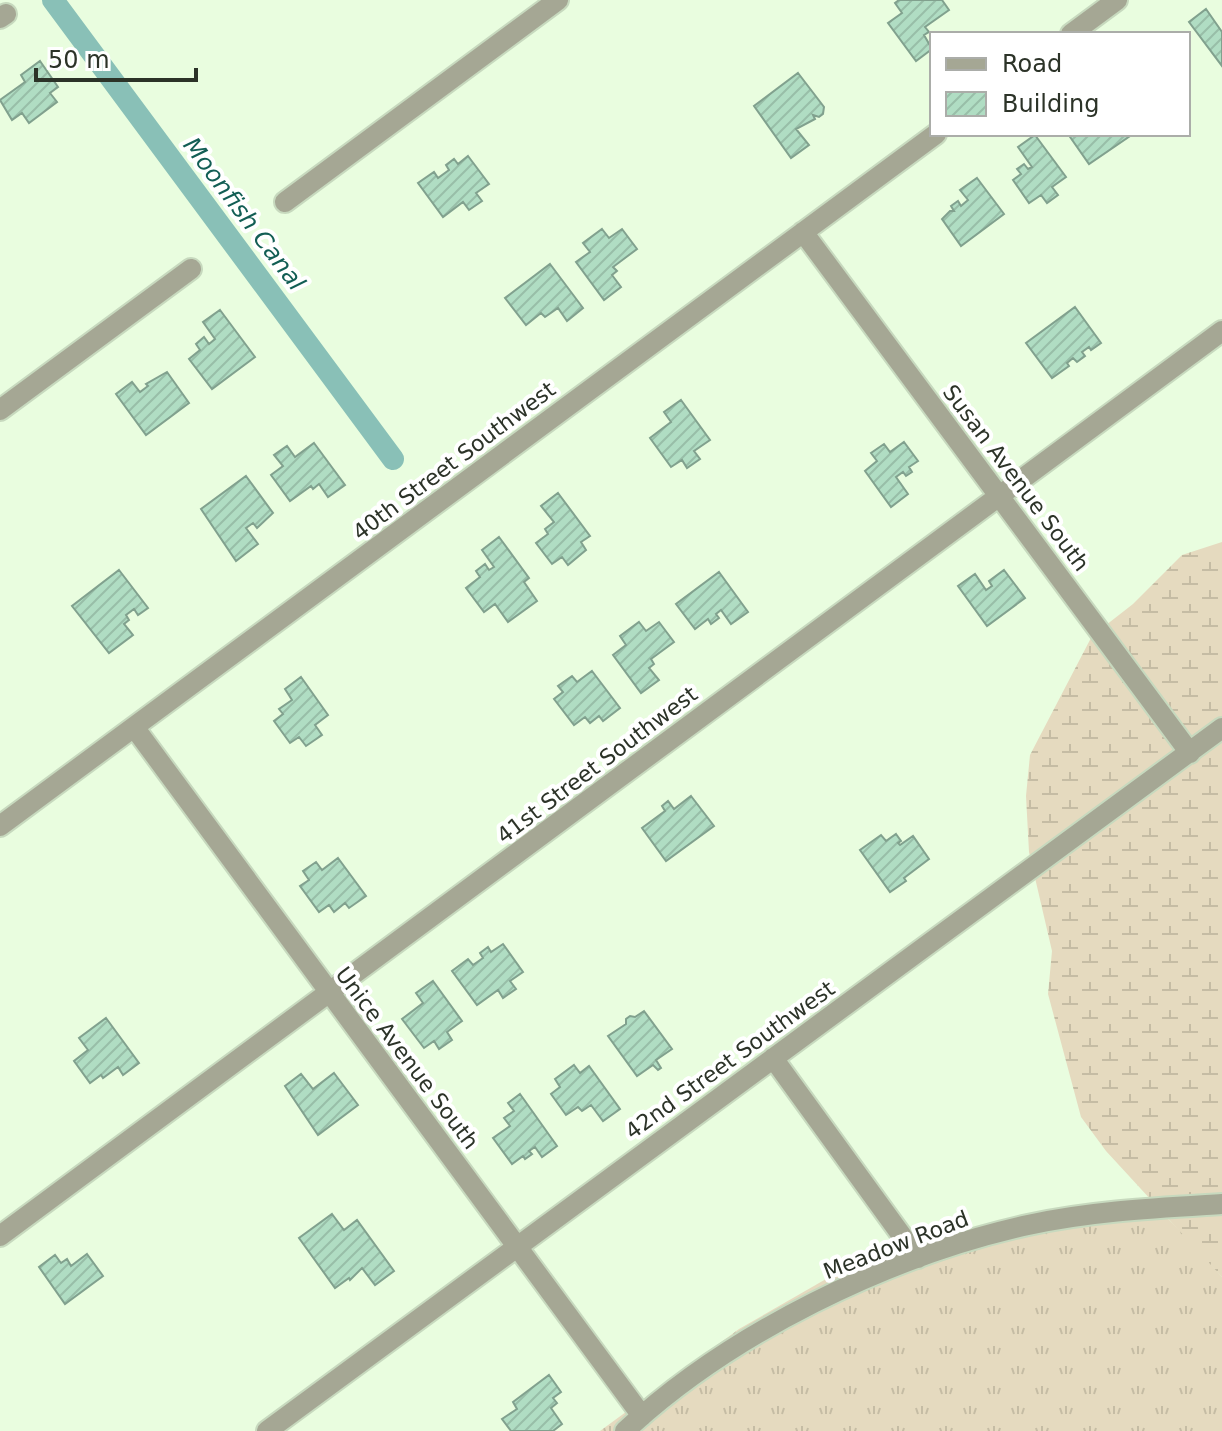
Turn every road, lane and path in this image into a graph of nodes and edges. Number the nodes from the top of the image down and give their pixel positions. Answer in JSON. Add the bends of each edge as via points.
{"nodes":[{"id":1,"x":558,"y":0,"type":"edge"},
{"id":2,"x":1117,"y":0,"type":"edge"},
{"id":3,"x":1074,"y":32,"type":"edge"},
{"id":4,"x":933,"y":136,"type":"edge"},
{"id":5,"x":285,"y":202,"type":"dead end"},
{"id":6,"x":803,"y":232,"type":"junction"},
{"id":7,"x":191,"y":269,"type":"dead end"},
{"id":8,"x":1222,"y":331,"type":"edge"},
{"id":9,"x":0,"y":410,"type":"edge"},
{"id":10,"x":1000,"y":495,"type":"junction"},
{"id":11,"x":134,"y":727,"type":"junction"},
{"id":12,"x":1222,"y":728,"type":"edge"},
{"id":13,"x":1190,"y":753,"type":"junction"},
{"id":14,"x":0,"y":826,"type":"edge"},
{"id":15,"x":329,"y":993,"type":"junction"},
{"id":16,"x":773,"y":1058,"type":"junction"},
{"id":17,"x":1222,"y":1204,"type":"edge"},
{"id":18,"x":0,"y":1236,"type":"edge"},
{"id":19,"x":517,"y":1247,"type":"junction"},
{"id":20,"x":918,"y":1258,"type":"junction"},
{"id":21,"x":642,"y":1416,"type":"junction"},
{"id":22,"x":267,"y":1431,"type":"edge"},
{"id":23,"x":625,"y":1431,"type":"edge"}],
"edges":[{"from":1,"to":5,"type":"street"},
{"from":2,"to":3,"type":"street"},
{"from":4,"to":6,"type":"street","name":"40th Street Southwest"},
{"from":6,"to":10,"type":"street","name":"Susan Avenue South"},
{"from":6,"to":11,"type":"street","name":"40th Street Southwest"},
{"from":7,"to":9,"type":"street"},
{"from":8,"to":10,"type":"street","name":"41st Street Southwest"},
{"from":10,"to":13,"type":"street","name":"Susan Avenue South"},
{"from":10,"to":15,"type":"street","name":"41st Street Southwest"},
{"from":11,"to":14,"type":"street","name":"40th Street Southwest"},
{"from":11,"to":15,"type":"street","name":"Unice Avenue South"},
{"from":12,"to":13,"type":"street","name":"42nd Street Southwest"},
{"from":13,"to":16,"type":"street","name":"42nd Street Southwest"},
{"from":15,"to":18,"type":"street","name":"41st Street Southwest"},
{"from":15,"to":19,"type":"street","name":"Unice Avenue South"},
{"from":16,"to":19,"type":"street","name":"42nd Street Southwest"},
{"from":16,"to":20,"type":"street"},
{"from":17,"to":20,"type":"street","name":"Meadow Road","via":[[1028,1225]]},
{"from":19,"to":21,"type":"street","name":"Unice Avenue South"},
{"from":19,"to":22,"type":"street","name":"42nd Street Southwest"},
{"from":20,"to":21,"type":"street","name":"Meadow Road","via":[[763,1331]]},
{"from":21,"to":23,"type":"street","name":"Meadow Road"}]}
